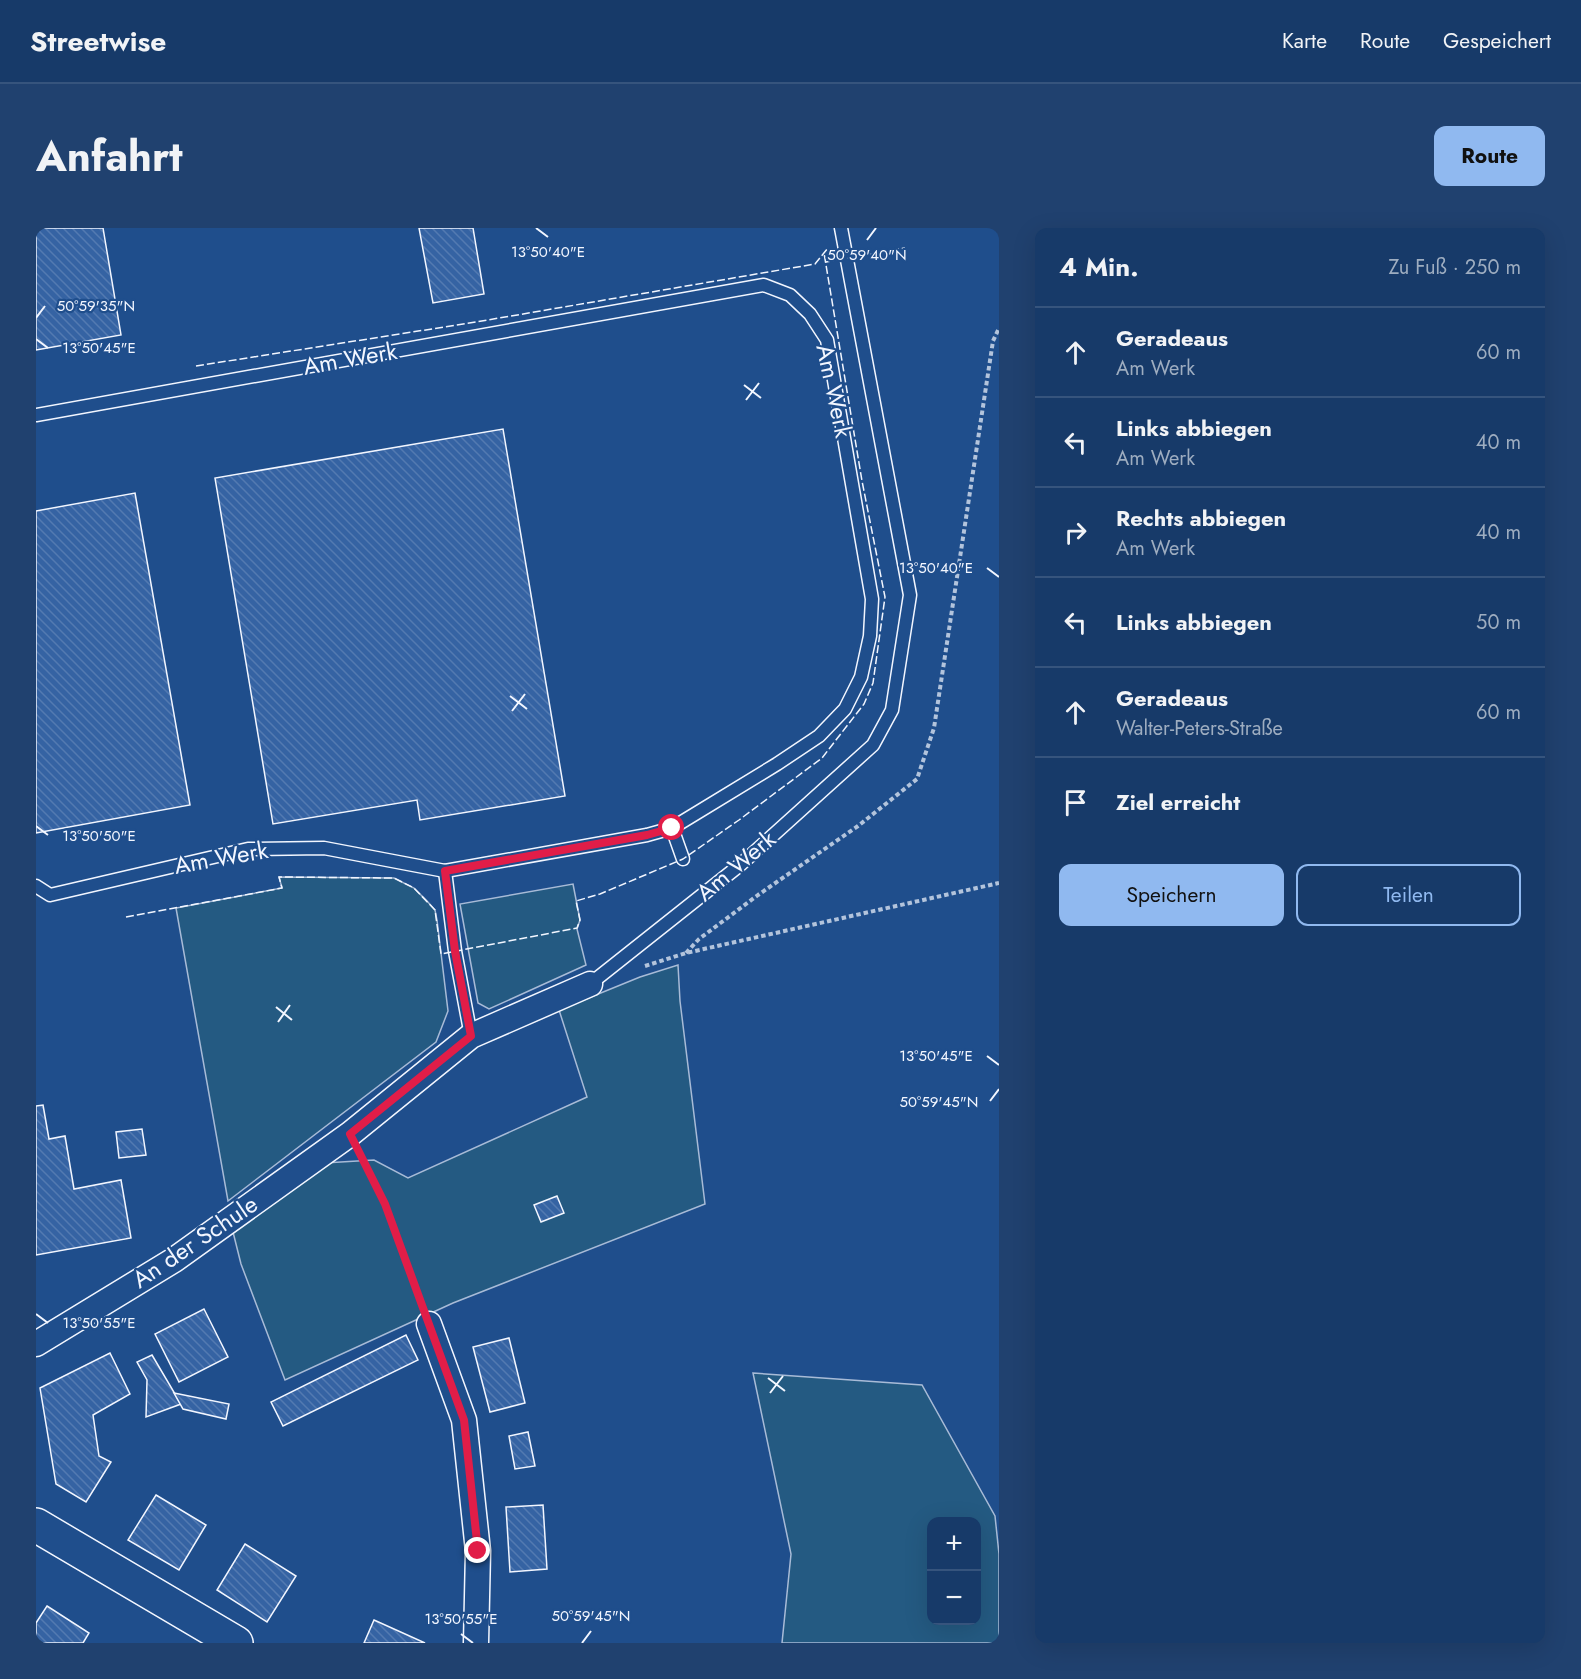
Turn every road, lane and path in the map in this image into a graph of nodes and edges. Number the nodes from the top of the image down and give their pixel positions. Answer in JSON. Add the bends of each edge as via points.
{"nodes":[{"id":1,"x":841,"y":228,"type":"edge"},
{"id":2,"x":36,"y":415,"type":"edge"},
{"id":3,"x":672,"y":828,"type":"junction"},
{"id":4,"x":683,"y":859,"type":"dead end"},
{"id":5,"x":445,"y":871,"type":"junction"},
{"id":6,"x":999,"y":883,"type":"edge"},
{"id":7,"x":36,"y":886,"type":"edge"},
{"id":8,"x":644,"y":967,"type":"dead end"},
{"id":9,"x":590,"y":984,"type":"joint"},
{"id":10,"x":471,"y":1036,"type":"junction"},
{"id":11,"x":350,"y":1134,"type":"junction"},
{"id":12,"x":429,"y":1324,"type":"joint"},
{"id":13,"x":36,"y":1344,"type":"edge"},
{"id":14,"x":36,"y":1525,"type":"edge"},
{"id":15,"x":236,"y":1643,"type":"edge"},
{"id":16,"x":476,"y":1643,"type":"edge"}],
"edges":[{"from":1,"to":9,"type":"lane","name":"Am Werk","via":[[910,595],[892,710],[873,745],[740,865]]},
{"from":2,"to":3,"type":"lane","name":"Am Werk","via":[[764,285],[790,295],[810,314],[826,340],[872,599],[870,636],[861,677],[845,709],[819,736]]},
{"from":3,"to":4,"type":"lane"},
{"from":3,"to":5,"type":"lane","name":"Am Werk"},
{"from":5,"to":7,"type":"lane","name":"Am Werk","via":[[324,848],[248,849],[50,895]]},
{"from":5,"to":10,"type":"lane"},
{"from":6,"to":8,"type":"path"},
{"from":9,"to":10,"type":"street","name":"Am Werk"},
{"from":10,"to":11,"type":"street","name":"Am Werk"},
{"from":11,"to":12,"type":"path","via":[[385,1204]]},
{"from":11,"to":13,"type":"street","name":"An der Schule","via":[[174,1260]]},
{"from":12,"to":16,"type":"street","via":[[464,1420],[478,1551]]},
{"from":14,"to":15,"type":"street"}]}
